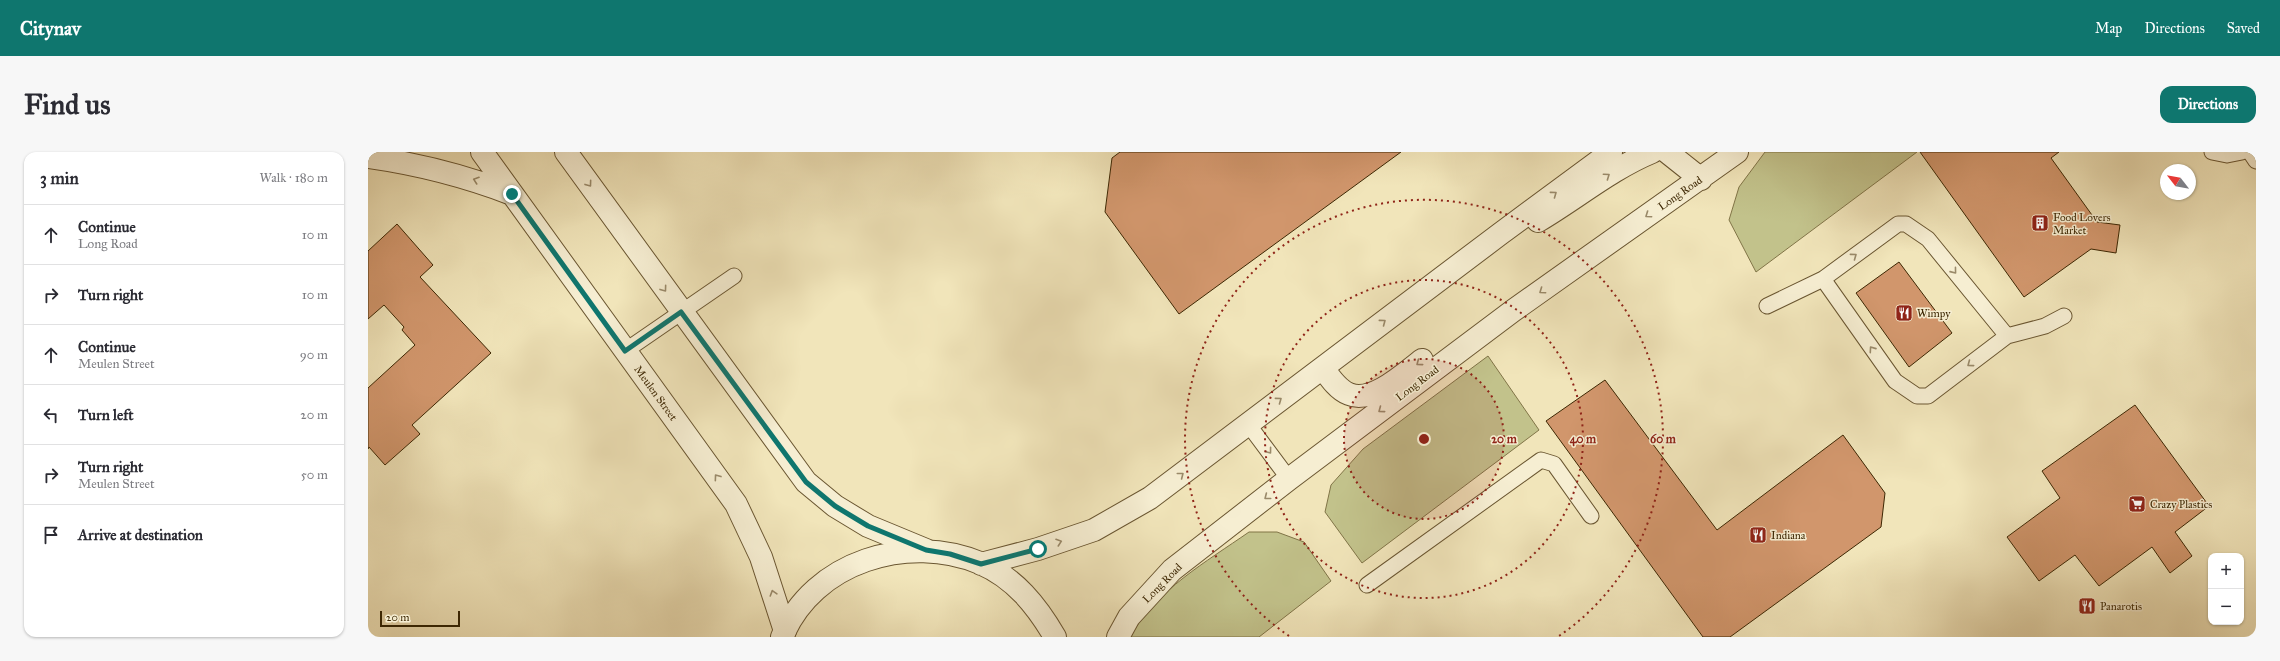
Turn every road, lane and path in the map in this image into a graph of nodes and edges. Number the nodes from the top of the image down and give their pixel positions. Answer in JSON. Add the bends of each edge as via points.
{"nodes":[{"id":1,"x":482,"y":152,"type":"edge"},
{"id":2,"x":1611,"y":152,"type":"edge"},
{"id":3,"x":1652,"y":152,"type":"edge"},
{"id":4,"x":1667,"y":152,"type":"edge"},
{"id":5,"x":1737,"y":152,"type":"edge"},
{"id":6,"x":2212,"y":152,"type":"edge"},
{"id":7,"x":2242,"y":152,"type":"edge"},
{"id":8,"x":2250,"y":152,"type":"edge"},
{"id":9,"x":569,"y":154,"type":"edge"},
{"id":10,"x":368,"y":157,"type":"edge"},
{"id":11,"x":2256,"y":161,"type":"edge"},
{"id":12,"x":1701,"y":179,"type":"junction"},
{"id":13,"x":512,"y":194,"type":"junction"},
{"id":14,"x":1500,"y":234,"type":"junction"},
{"id":15,"x":734,"y":276,"type":"dead end"},
{"id":16,"x":1823,"y":279,"type":"junction"},
{"id":17,"x":1767,"y":306,"type":"dead end"},
{"id":18,"x":1514,"y":310,"type":"junction"},
{"id":19,"x":681,"y":312,"type":"junction"},
{"id":20,"x":2064,"y":316,"type":"dead end"},
{"id":21,"x":2007,"y":336,"type":"junction"},
{"id":22,"x":625,"y":351,"type":"junction"},
{"id":23,"x":1322,"y":368,"type":"junction"},
{"id":24,"x":1248,"y":424,"type":"junction"},
{"id":25,"x":1289,"y":479,"type":"junction"},
{"id":26,"x":1591,"y":516,"type":"dead end"},
{"id":27,"x":926,"y":550,"type":"junction"},
{"id":28,"x":981,"y":564,"type":"junction"},
{"id":29,"x":1367,"y":585,"type":"dead end"},
{"id":30,"x":783,"y":634,"type":"edge"},
{"id":31,"x":1055,"y":637,"type":"edge"},
{"id":32,"x":1118,"y":637,"type":"edge"}],
"edges":[{"from":1,"to":13,"type":"street","name":"Meulen Street"},
{"from":14,"to":2,"type":"street","one_way":true},
{"from":14,"to":3,"type":"street","one_way":true,"via":[[1532,224],[1627,162]]},
{"from":4,"to":12,"type":"street"},
{"from":5,"to":12,"type":"street","name":"Long Road"},
{"from":6,"to":7,"type":"lane","via":[[2227,155]]},
{"from":8,"to":11,"type":"lane"},
{"from":9,"to":19,"type":"street","one_way":true},
{"from":13,"to":10,"type":"street","one_way":true,"via":[[473,179],[405,162]]},
{"from":12,"to":18,"type":"street","name":"Long Road","one_way":true},
{"from":13,"to":22,"type":"street","name":"Meulen Street"},
{"from":23,"to":14,"type":"street","one_way":true},
{"from":15,"to":19,"type":"lane"},
{"from":16,"to":17,"type":"lane"},
{"from":16,"to":21,"type":"lane","one_way":true,"via":[[1898,224],[1906,224],[1928,239]]},
{"from":21,"to":16,"type":"lane","one_way":true,"via":[[1928,396],[1917,396],[1895,381]]},
{"from":18,"to":23,"type":"street","one_way":true,"via":[[1476,325],[1369,395],[1350,395]]},
{"from":18,"to":25,"type":"street","name":"Long Road","one_way":true},
{"from":19,"to":22,"type":"lane"},
{"from":19,"to":27,"type":"street","via":[[806,482],[835,506],[868,526]]},
{"from":20,"to":21,"type":"lane","via":[[2045,326]]},
{"from":30,"to":22,"type":"street","name":"Meulen Street","one_way":true,"via":[[761,557],[736,504]]},
{"from":24,"to":23,"type":"street","one_way":true},
{"from":24,"to":25,"type":"lane","one_way":true},
{"from":28,"to":24,"type":"street","one_way":true,"via":[[1038,549],[1094,530],[1150,498]]},
{"from":25,"to":32,"type":"street","name":"Long Road","one_way":true,"via":[[1172,570],[1129,617]]},
{"from":26,"to":29,"type":"lane","via":[[1554,464],[1541,460]]},
{"from":27,"to":28,"type":"street","via":[[950,554]]},
{"from":27,"to":30,"type":"street","via":[[891,552],[842,571],[804,603]]},
{"from":28,"to":31,"type":"street","via":[[1005,578],[1027,596]]}]}
